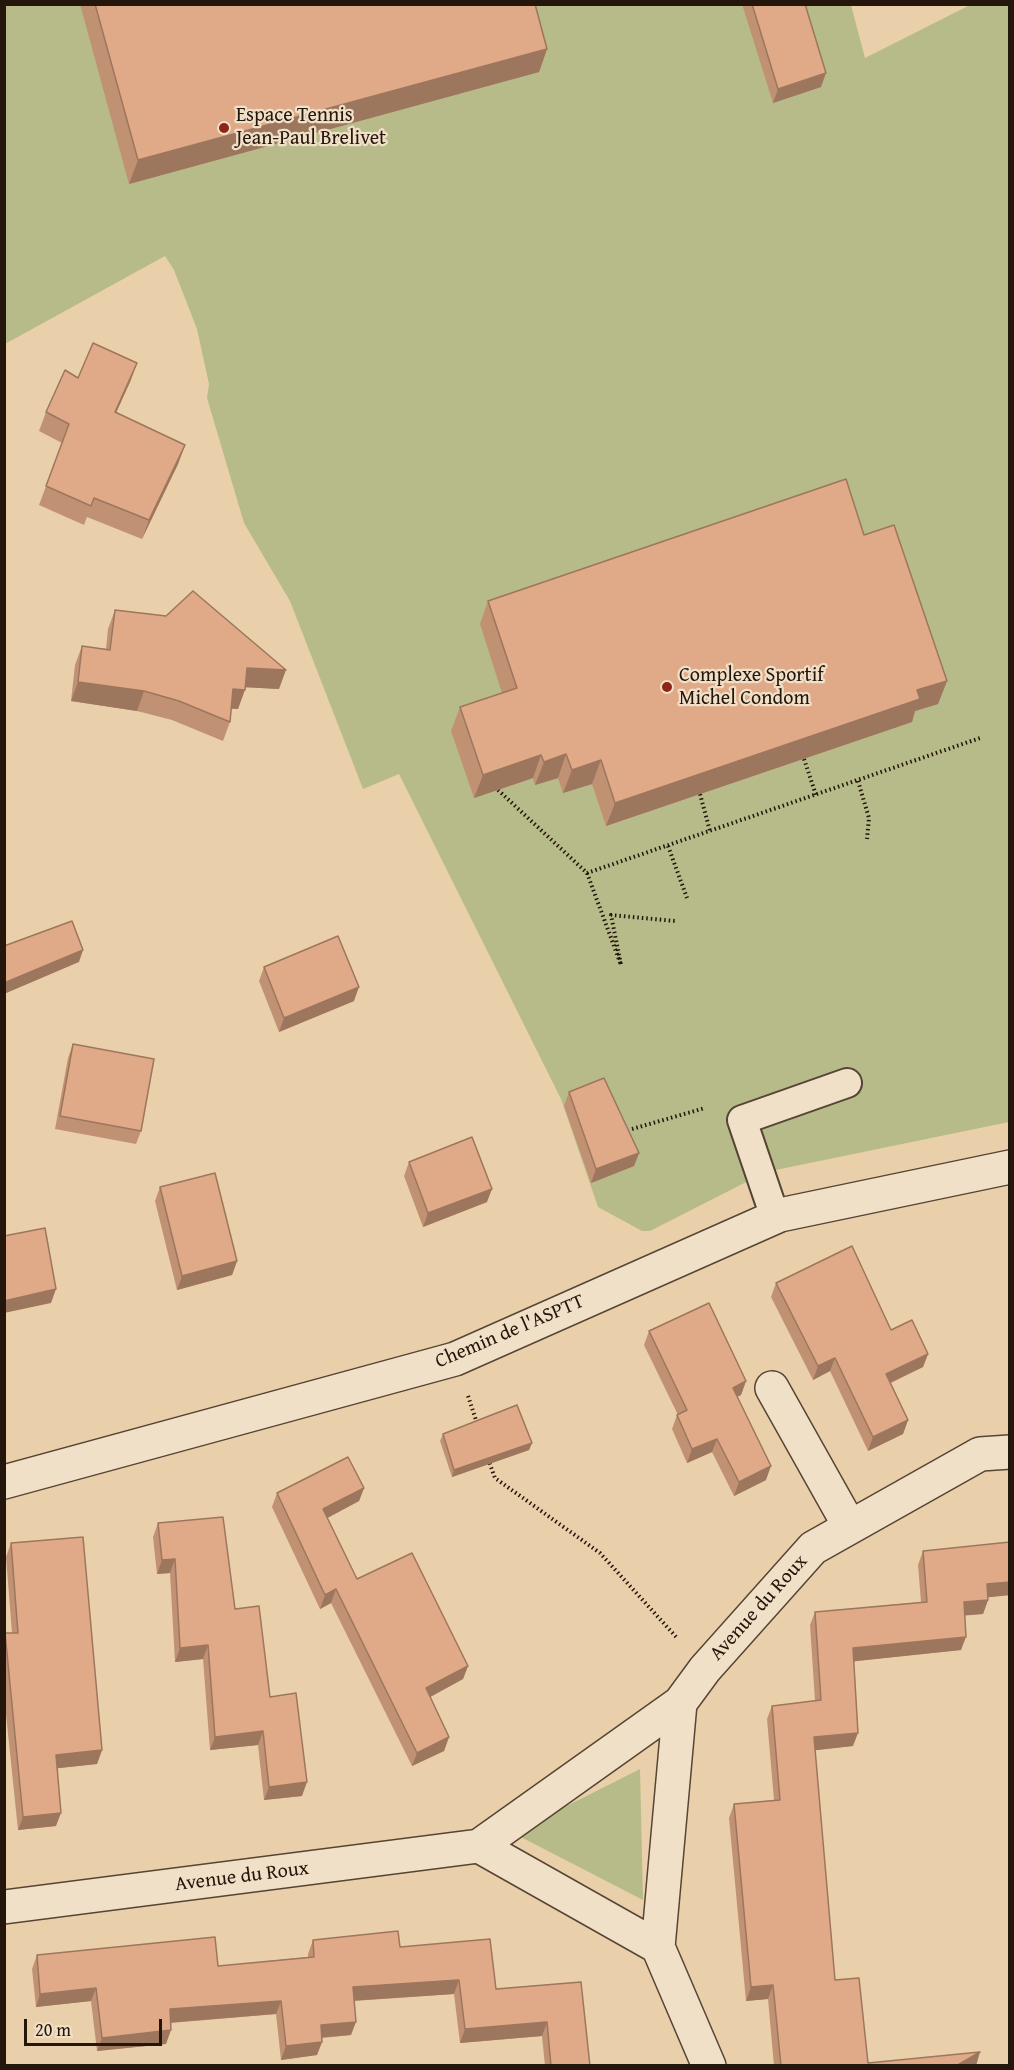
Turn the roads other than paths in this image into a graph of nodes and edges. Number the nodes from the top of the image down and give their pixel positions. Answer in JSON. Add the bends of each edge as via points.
{"nodes":[{"id":1,"x":847,"y":1083,"type":"dead end"},
{"id":2,"x":1010,"y":1167,"type":"edge"},
{"id":3,"x":774,"y":1217,"type":"junction"},
{"id":4,"x":772,"y":1388,"type":"dead end"},
{"id":5,"x":1010,"y":1452,"type":"edge"},
{"id":6,"x":4,"y":1482,"type":"edge"},
{"id":7,"x":850,"y":1527,"type":"junction"},
{"id":8,"x":680,"y":1703,"type":"junction"},
{"id":9,"x":479,"y":1846,"type":"junction"},
{"id":10,"x":4,"y":1907,"type":"edge"},
{"id":11,"x":658,"y":1947,"type":"junction"},
{"id":12,"x":709,"y":2066,"type":"edge"}],
"edges":[{"from":1,"to":3,"type":"lane","via":[[742,1120]]},
{"from":2,"to":3,"type":"street","name":"Chemin de l'ASPTT"},
{"from":3,"to":6,"type":"street","name":"Chemin de l'ASPTT","via":[[455,1359]]},
{"from":4,"to":7,"type":"street"},
{"from":5,"to":7,"type":"street","name":"Avenue du Roux","via":[[980,1454]]},
{"from":7,"to":8,"type":"street","name":"Avenue du Roux","via":[[813,1548],[705,1669]]},
{"from":8,"to":9,"type":"street","name":"Avenue du Roux"},
{"from":8,"to":11,"type":"street"},
{"from":9,"to":10,"type":"street","name":"Avenue du Roux"},
{"from":9,"to":11,"type":"street"},
{"from":11,"to":12,"type":"street"}]}
